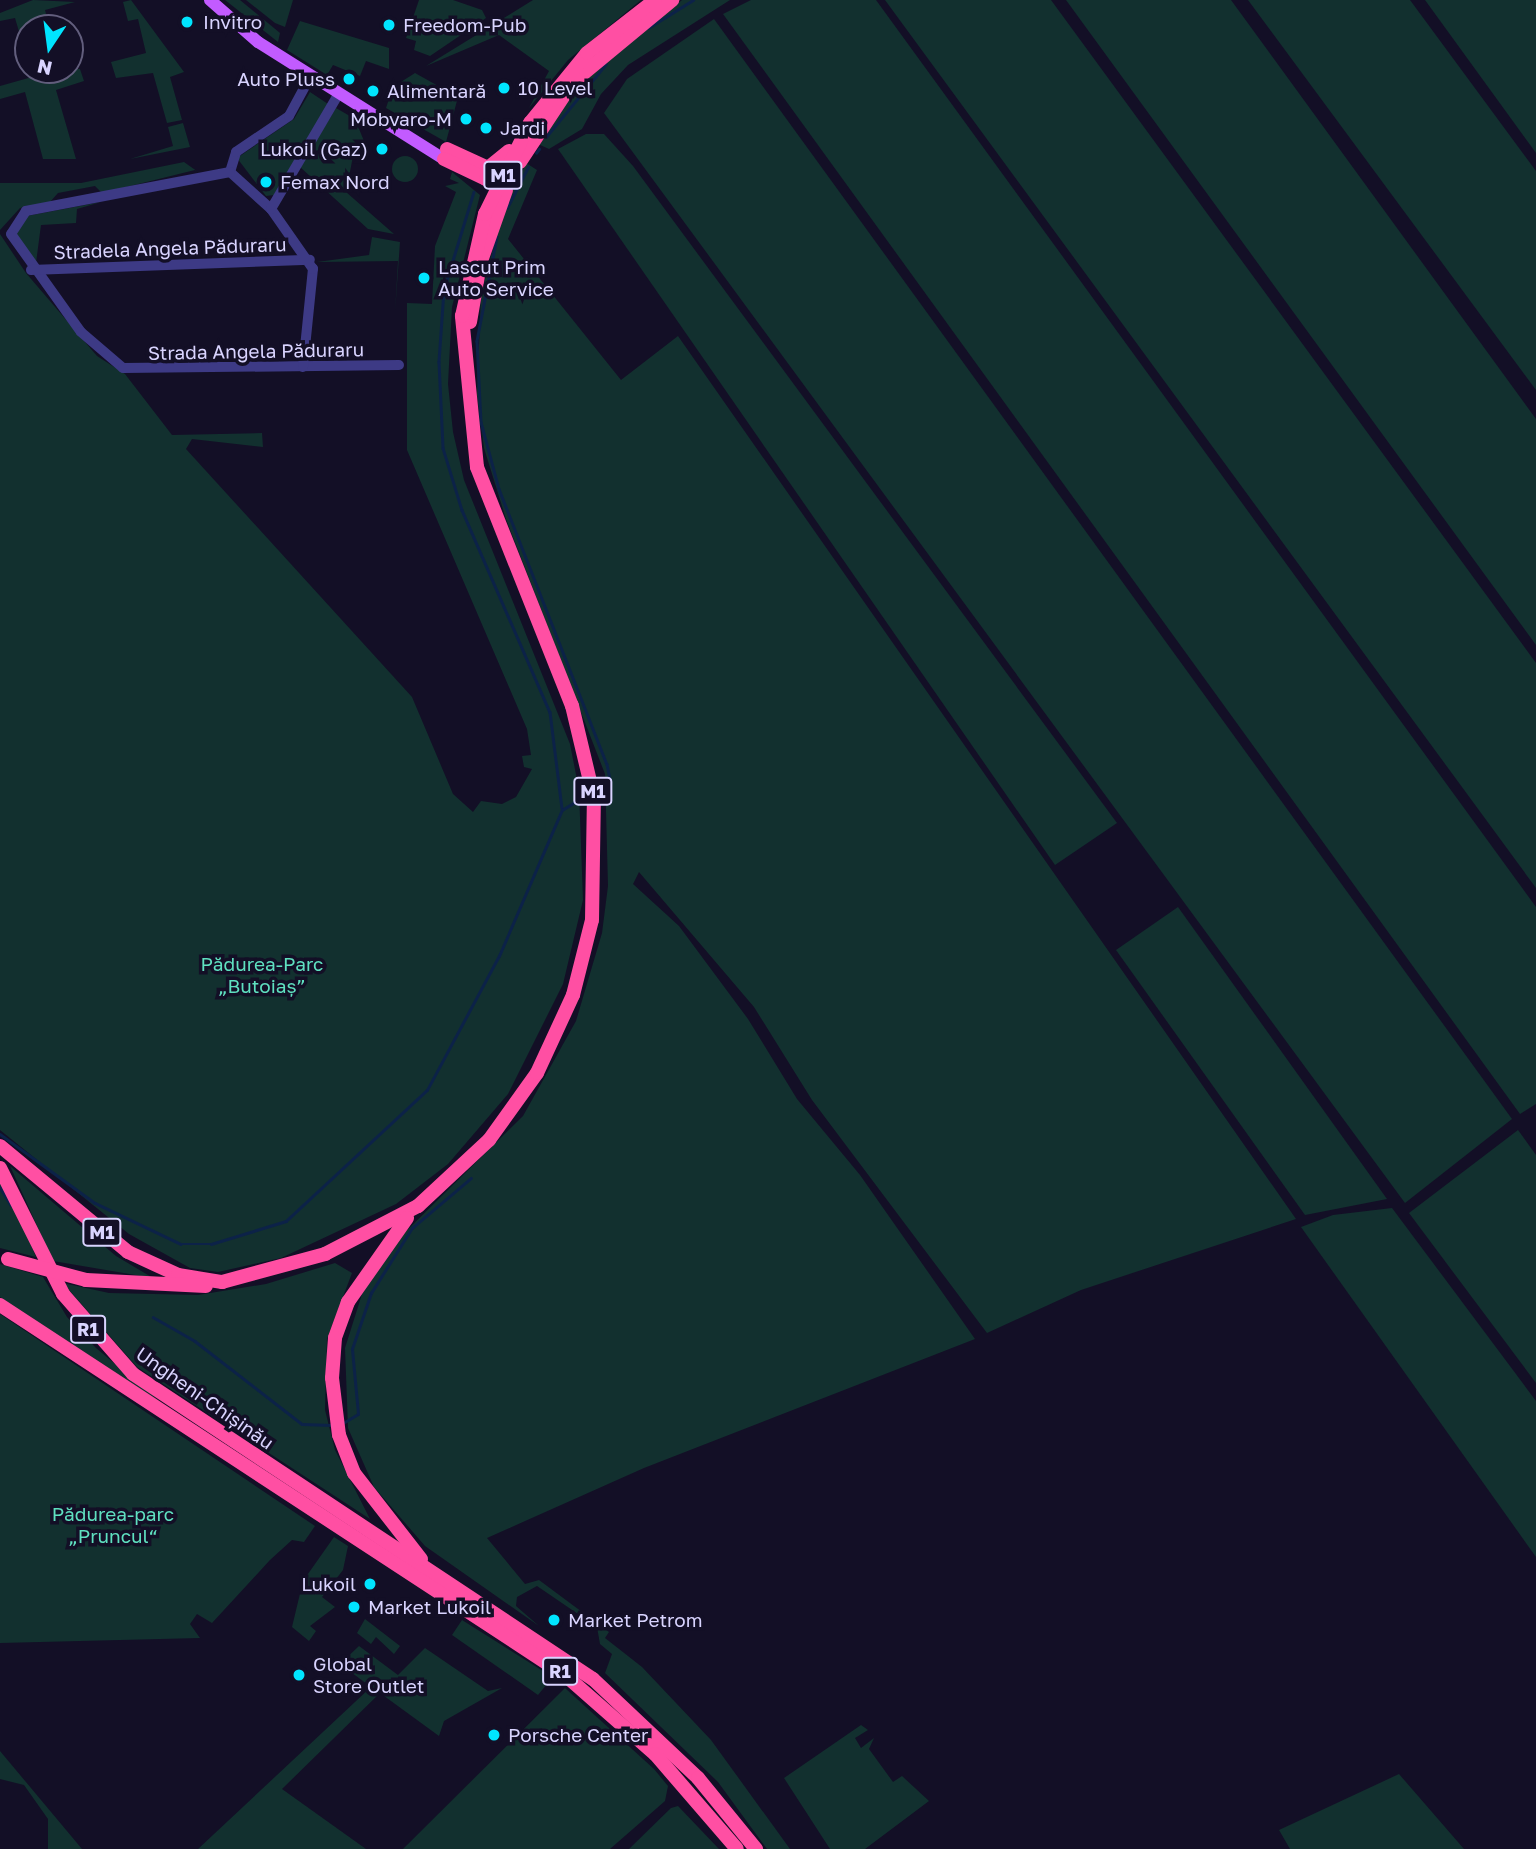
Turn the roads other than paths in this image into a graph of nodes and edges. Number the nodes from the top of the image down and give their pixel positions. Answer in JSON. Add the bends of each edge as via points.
{"nodes":[{"id":1,"x":210,"y":0,"type":"edge"},
{"id":2,"x":654,"y":0,"type":"edge"},
{"id":3,"x":663,"y":0,"type":"edge"},
{"id":4,"x":672,"y":0,"type":"edge"},
{"id":5,"x":609,"y":34,"type":"junction"},
{"id":6,"x":310,"y":77,"type":"junction"},
{"id":7,"x":339,"y":93,"type":"junction"},
{"id":8,"x":448,"y":154,"type":"junction"},
{"id":9,"x":230,"y":172,"type":"junction"},
{"id":10,"x":497,"y":182,"type":"junction"},
{"id":11,"x":271,"y":209,"type":"junction"},
{"id":12,"x":310,"y":260,"type":"junction"},
{"id":13,"x":31,"y":270,"type":"junction"},
{"id":14,"x":462,"y":346,"type":"junction"},
{"id":15,"x":399,"y":365,"type":"dead end"},
{"id":16,"x":303,"y":367,"type":"junction"},
{"id":17,"x":0,"y":1146,"type":"edge"},
{"id":18,"x":0,"y":1168,"type":"edge"},
{"id":19,"x":418,"y":1206,"type":"junction"},
{"id":20,"x":4,"y":1257,"type":"edge"},
{"id":21,"x":222,"y":1282,"type":"junction"},
{"id":22,"x":0,"y":1305,"type":"edge"},
{"id":23,"x":352,"y":1528,"type":"junction"},
{"id":24,"x":428,"y":1568,"type":"junction"},
{"id":25,"x":737,"y":1849,"type":"edge"},
{"id":26,"x":755,"y":1849,"type":"edge"}],
"edges":[{"from":1,"to":6,"type":"main road"},
{"from":2,"to":5,"type":"highway","number":"M1"},
{"from":3,"to":10,"type":"highway","number":"M1","via":[[571,78]]},
{"from":4,"to":14,"type":"highway","number":"M1","via":[[594,61],[535,133],[493,224]]},
{"from":5,"to":8,"type":"highway","number":"M1","via":[[540,101],[494,166]]},
{"from":5,"to":10,"type":"highway","number":"M1","via":[[547,99]]},
{"from":6,"to":7,"type":"main road"},
{"from":6,"to":9,"type":"street","via":[[289,116],[236,152]]},
{"from":7,"to":8,"type":"main road"},
{"from":7,"to":11,"type":"street","name":"Stradela Angela Păduraru"},
{"from":8,"to":10,"type":"highway","number":"M1"},
{"from":8,"to":14,"type":"highway","number":"M1","via":[[486,196],[461,287]]},
{"from":9,"to":11,"type":"street"},
{"from":9,"to":13,"type":"street","name":"Strada Angela Păduraru","via":[[26,211],[11,234]]},
{"from":10,"to":14,"type":"highway","number":"M1"},
{"from":11,"to":12,"type":"street","name":"Stradela Angela Păduraru"},
{"from":12,"to":13,"type":"street","name":"Stradela Angela Păduraru"},
{"from":12,"to":16,"type":"street","name":"Stradela Angela Păduraru"},
{"from":13,"to":16,"type":"street","name":"Strada Angela Păduraru","via":[[98,352],[123,368]]},
{"from":14,"to":19,"type":"highway","number":"M1","via":[[480,476],[584,744],[597,873],[581,968],[550,1049],[489,1140]]},
{"from":15,"to":16,"type":"street","name":"Strada Angela Păduraru"},
{"from":17,"to":21,"type":"highway","number":"M1","via":[[128,1252],[178,1275]]},
{"from":18,"to":23,"type":"highway","name":"Ungheni-Chișinău","number":"R1","via":[[62,1294],[114,1356],[157,1392]]},
{"from":19,"to":21,"type":"highway","number":"M1","via":[[325,1254]]},
{"from":19,"to":24,"type":"highway","via":[[387,1238],[354,1291],[335,1338],[332,1378],[339,1435],[354,1473]]},
{"from":20,"to":21,"type":"highway","number":"M1","bridge":true,"via":[[86,1280],[146,1288]]},
{"from":22,"to":23,"type":"highway","name":"Ungheni-Chișinău","number":"R1"},
{"from":23,"to":24,"type":"highway","number":"R1"},
{"from":23,"to":25,"type":"highway","number":"R1","via":[[584,1690],[654,1754]]},
{"from":24,"to":26,"type":"highway","number":"R1","via":[[540,1641],[631,1711],[698,1777]]}]}
